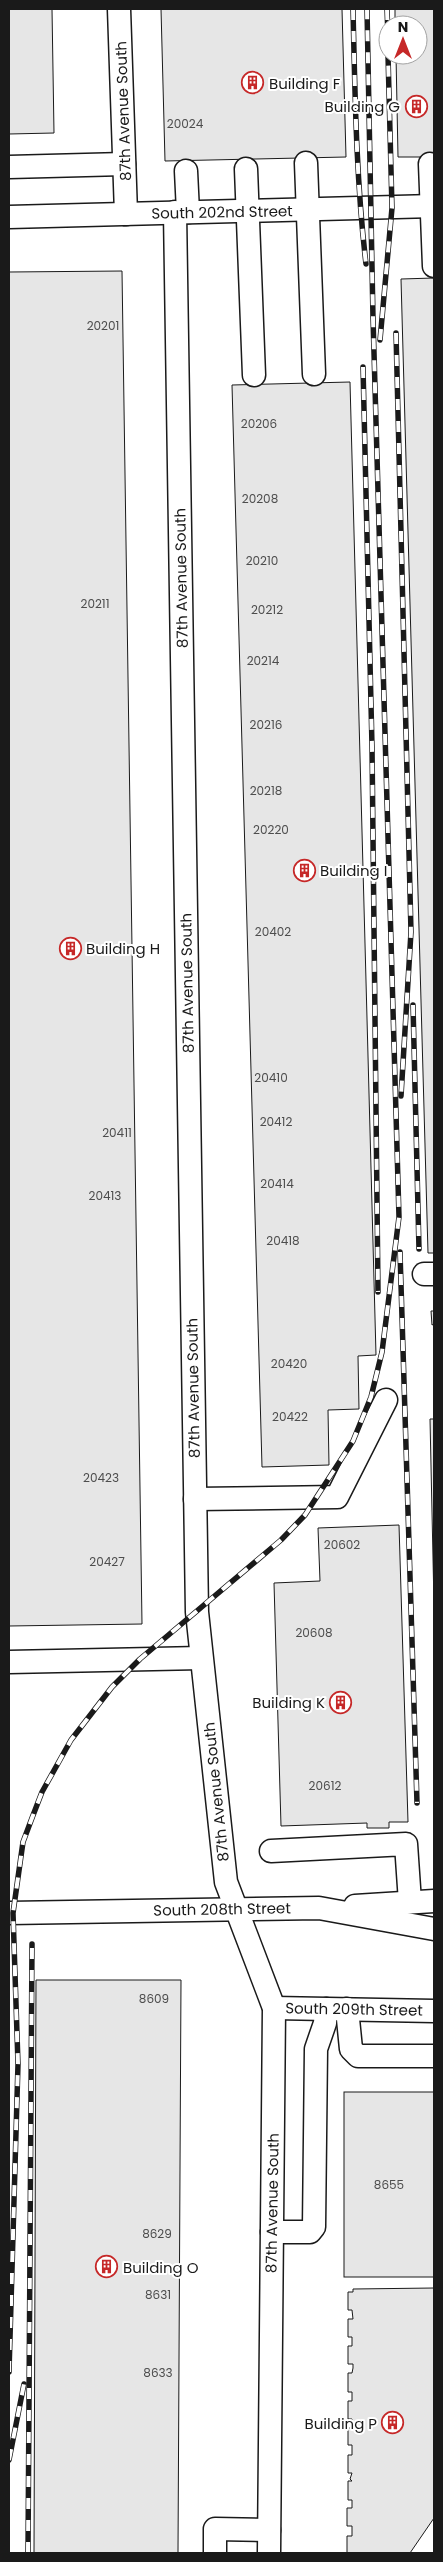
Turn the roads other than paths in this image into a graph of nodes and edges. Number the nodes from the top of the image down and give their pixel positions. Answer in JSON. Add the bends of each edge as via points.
{"nodes":[{"id":1,"x":119,"y":9,"type":"edge"},
{"id":2,"x":306,"y":163,"type":"dead end"},
{"id":3,"x":124,"y":164,"type":"junction"},
{"id":4,"x":430,"y":164,"type":"dead end"},
{"id":5,"x":9,"y":166,"type":"edge"},
{"id":6,"x":246,"y":169,"type":"dead end"},
{"id":7,"x":186,"y":171,"type":"dead end"},
{"id":8,"x":433,"y":206,"type":"edge"},
{"id":9,"x":308,"y":209,"type":"junction"},
{"id":10,"x":248,"y":211,"type":"junction"},
{"id":11,"x":181,"y":212,"type":"junction"},
{"id":12,"x":126,"y":214,"type":"junction"},
{"id":13,"x":9,"y":216,"type":"edge"},
{"id":14,"x":434,"y":266,"type":"edge"},
{"id":15,"x":314,"y":374,"type":"dead end"},
{"id":16,"x":254,"y":375,"type":"dead end"},
{"id":17,"x":386,"y":1400,"type":"dead end"},
{"id":18,"x":195,"y":1499,"type":"junction"},
{"id":19,"x":201,"y":1658,"type":"junction"},
{"id":20,"x":9,"y":1662,"type":"edge"},
{"id":21,"x":271,"y":1851,"type":"dead end"},
{"id":22,"x":434,"y":1901,"type":"edge"},
{"id":23,"x":410,"y":1902,"type":"junction"},
{"id":24,"x":319,"y":1908,"type":"junction"},
{"id":25,"x":237,"y":1909,"type":"junction"},
{"id":26,"x":9,"y":1913,"type":"edge"},
{"id":27,"x":434,"y":1929,"type":"edge"},
{"id":28,"x":274,"y":2008,"type":"junction"},
{"id":29,"x":337,"y":2009,"type":"junction"},
{"id":30,"x":434,"y":2011,"type":"edge"},
{"id":31,"x":434,"y":2056,"type":"edge"},
{"id":32,"x":272,"y":2232,"type":"junction"},
{"id":33,"x":269,"y":2530,"type":"junction"},
{"id":34,"x":215,"y":2553,"type":"edge"},
{"id":35,"x":268,"y":2553,"type":"edge"}],
"edges":[{"from":1,"to":3,"type":"street","name":"87th Avenue South"},
{"from":2,"to":9,"type":"street"},
{"from":3,"to":5,"type":"street"},
{"from":3,"to":12,"type":"street","name":"87th Avenue South"},
{"from":4,"to":8,"type":"street"},
{"from":6,"to":10,"type":"street"},
{"from":7,"to":11,"type":"street","name":"87th Avenue South"},
{"from":8,"to":9,"type":"street","name":"South 202nd Street"},
{"from":8,"to":14,"type":"street"},
{"from":9,"to":10,"type":"street","name":"South 202nd Street"},
{"from":9,"to":15,"type":"street"},
{"from":10,"to":11,"type":"street","name":"South 202nd Street"},
{"from":10,"to":16,"type":"street"},
{"from":11,"to":12,"type":"street","name":"South 202nd Street"},
{"from":11,"to":18,"type":"street","name":"87th Avenue South"},
{"from":12,"to":13,"type":"street","name":"South 202nd Street"},
{"from":17,"to":18,"type":"street","via":[[338,1497]]},
{"from":18,"to":19,"type":"street","name":"87th Avenue South"},
{"from":19,"to":20,"type":"street"},
{"from":19,"to":25,"type":"street","name":"87th Avenue South","via":[[226,1882]]},
{"from":21,"to":23,"type":"street","via":[[406,1844]]},
{"from":22,"to":23,"type":"street"},
{"from":23,"to":24,"type":"street"},
{"from":24,"to":25,"type":"street","name":"South 208th Street"},
{"from":24,"to":27,"type":"street","name":"South 208th Street"},
{"from":25,"to":26,"type":"street","name":"South 208th Street"},
{"from":25,"to":28,"type":"street","name":"87th Avenue South"},
{"from":28,"to":29,"type":"street","name":"South 209th Street"},
{"from":28,"to":32,"type":"street","name":"87th Avenue South"},
{"from":29,"to":30,"type":"street","name":"South 209th Street"},
{"from":29,"to":31,"type":"street","via":[[351,2049],[358,2056]]},
{"from":29,"to":32,"type":"street","via":[[325,2023],[316,2049],[314,2228],[310,2232]]},
{"from":32,"to":33,"type":"street","name":"87th Avenue South"},
{"from":33,"to":34,"type":"street","via":[[215,2529]]},
{"from":33,"to":35,"type":"street","name":"87th Avenue South"}]}
